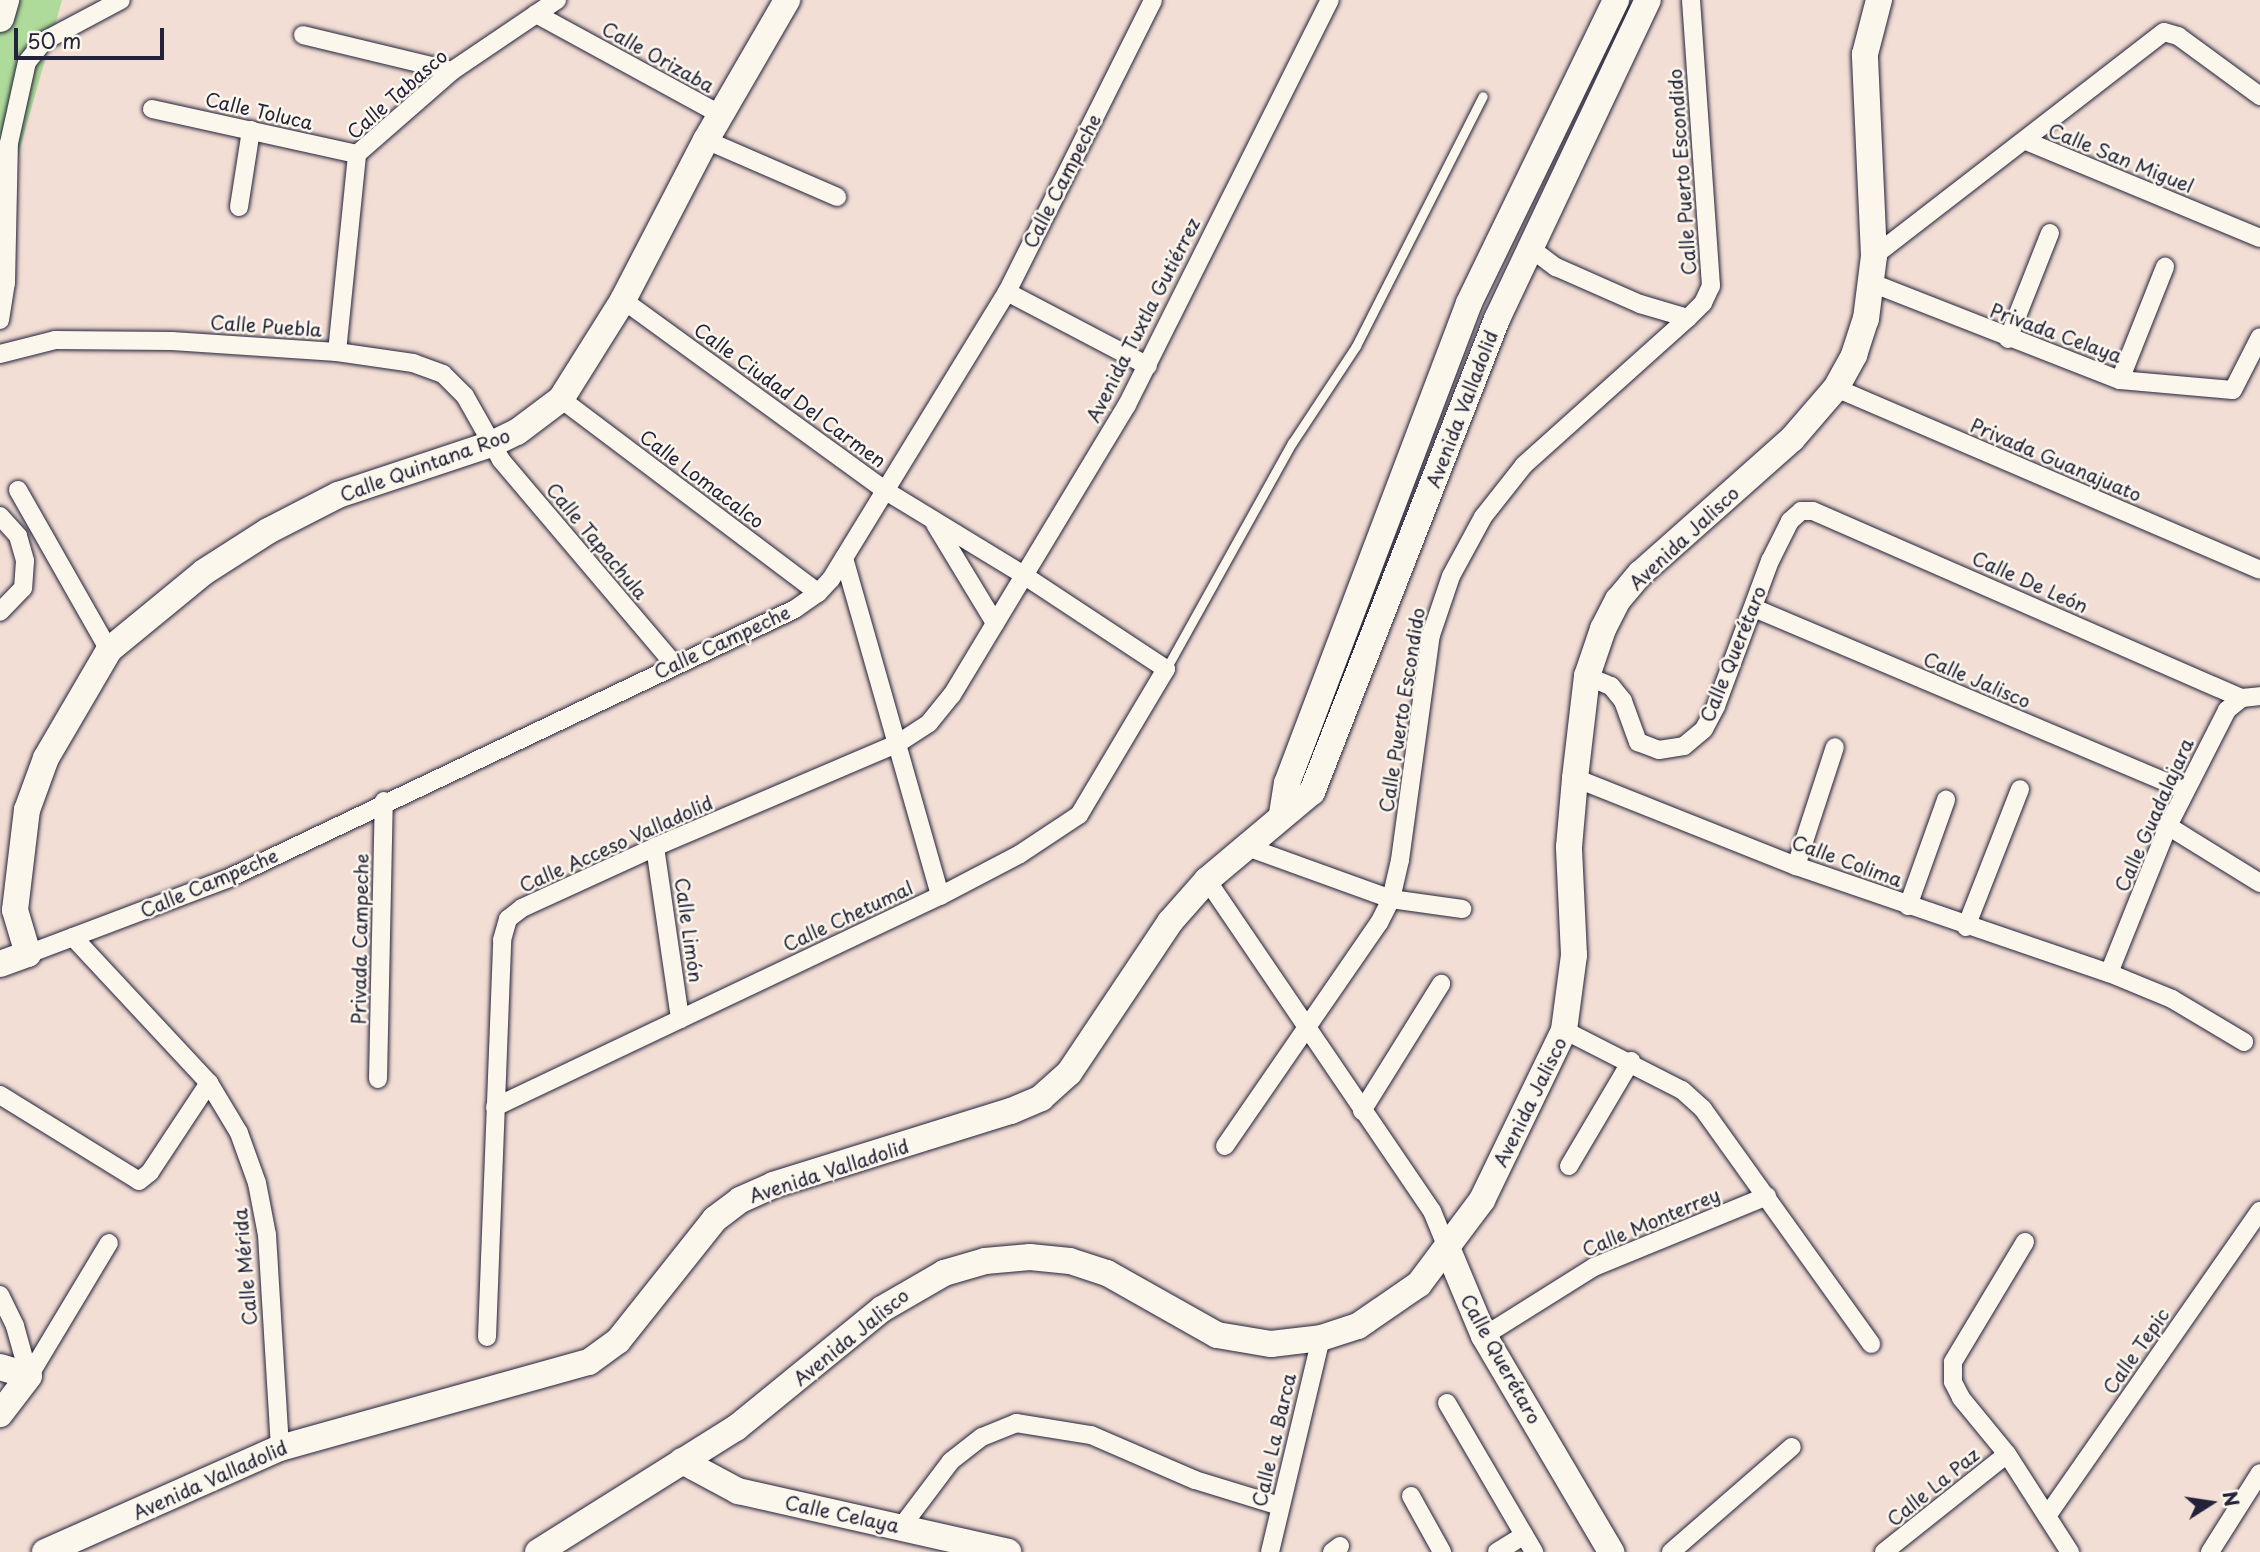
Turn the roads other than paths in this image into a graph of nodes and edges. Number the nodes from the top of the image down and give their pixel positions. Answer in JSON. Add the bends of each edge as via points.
{"nodes":[{"id":1,"x":5,"y":0,"type":"edge"},
{"id":2,"x":121,"y":0,"type":"edge"},
{"id":3,"x":557,"y":0,"type":"edge"},
{"id":4,"x":787,"y":0,"type":"edge"},
{"id":5,"x":1153,"y":0,"type":"edge"},
{"id":6,"x":1330,"y":0,"type":"edge"},
{"id":7,"x":1616,"y":0,"type":"edge"},
{"id":8,"x":1648,"y":0,"type":"edge"},
{"id":9,"x":1691,"y":0,"type":"edge"},
{"id":10,"x":1879,"y":0,"type":"edge"},
{"id":11,"x":536,"y":15,"type":"junction"},
{"id":12,"x":0,"y":18,"type":"edge"},
{"id":13,"x":303,"y":35,"type":"dead end"},
{"id":14,"x":452,"y":71,"type":"junction"},
{"id":15,"x":1483,"y":96,"type":"dead end"},
{"id":16,"x":2260,"y":96,"type":"edge"},
{"id":17,"x":152,"y":109,"type":"dead end"},
{"id":18,"x":723,"y":116,"type":"junction"},
{"id":19,"x":251,"y":130,"type":"junction"},
{"id":20,"x":706,"y":140,"type":"junction"},
{"id":21,"x":2025,"y":141,"type":"junction"},
{"id":22,"x":357,"y":154,"type":"junction"},
{"id":23,"x":837,"y":197,"type":"dead end"},
{"id":24,"x":239,"y":207,"type":"dead end"},
{"id":25,"x":2050,"y":233,"type":"dead end"},
{"id":26,"x":2260,"y":238,"type":"edge"},
{"id":27,"x":1530,"y":247,"type":"junction"},
{"id":28,"x":1874,"y":256,"type":"junction"},
{"id":29,"x":2165,"y":267,"type":"dead end"},
{"id":30,"x":1872,"y":283,"type":"junction"},
{"id":31,"x":1007,"y":292,"type":"junction"},
{"id":32,"x":624,"y":300,"type":"junction"},
{"id":33,"x":1688,"y":318,"type":"junction"},
{"id":34,"x":0,"y":320,"type":"edge"},
{"id":35,"x":2260,"y":337,"type":"edge"},
{"id":36,"x":2008,"y":339,"type":"junction"},
{"id":37,"x":338,"y":352,"type":"junction"},
{"id":38,"x":0,"y":354,"type":"edge"},
{"id":39,"x":1148,"y":366,"type":"junction"},
{"id":40,"x":2120,"y":380,"type":"junction"},
{"id":41,"x":1836,"y":388,"type":"junction"},
{"id":42,"x":561,"y":399,"type":"junction"},
{"id":43,"x":494,"y":443,"type":"junction"},
{"id":44,"x":18,"y":490,"type":"dead end"},
{"id":45,"x":886,"y":491,"type":"junction"},
{"id":46,"x":1801,"y":511,"type":"joint"},
{"id":47,"x":0,"y":516,"type":"edge"},
{"id":48,"x":933,"y":521,"type":"junction"},
{"id":49,"x":844,"y":558,"type":"junction"},
{"id":50,"x":2260,"y":570,"type":"edge"},
{"id":51,"x":1022,"y":574,"type":"junction"},
{"id":52,"x":818,"y":593,"type":"junction"},
{"id":53,"x":1754,"y":608,"type":"junction"},
{"id":54,"x":0,"y":612,"type":"edge"},
{"id":55,"x":995,"y":623,"type":"junction"},
{"id":56,"x":109,"y":649,"type":"junction"},
{"id":57,"x":674,"y":664,"type":"junction"},
{"id":58,"x":1166,"y":669,"type":"junction"},
{"id":59,"x":1587,"y":676,"type":"junction"},
{"id":60,"x":2260,"y":696,"type":"edge"},
{"id":61,"x":2242,"y":698,"type":"junction"},
{"id":62,"x":897,"y":744,"type":"junction"},
{"id":63,"x":1835,"y":747,"type":"dead end"},
{"id":64,"x":1575,"y":778,"type":"junction"},
{"id":65,"x":2020,"y":789,"type":"dead end"},
{"id":66,"x":2184,"y":790,"type":"junction"},
{"id":67,"x":1946,"y":800,"type":"dead end"},
{"id":68,"x":384,"y":801,"type":"junction"},
{"id":69,"x":1282,"y":814,"type":"junction"},
{"id":70,"x":2168,"y":825,"type":"junction"},
{"id":71,"x":656,"y":848,"type":"junction"},
{"id":72,"x":1250,"y":848,"type":"junction"},
{"id":73,"x":1796,"y":866,"type":"junction"},
{"id":74,"x":1207,"y":880,"type":"junction"},
{"id":75,"x":2260,"y":883,"type":"edge"},
{"id":76,"x":940,"y":896,"type":"junction"},
{"id":77,"x":1391,"y":899,"type":"junction"},
{"id":78,"x":1908,"y":906,"type":"junction"},
{"id":79,"x":7,"y":907,"type":"edge"},
{"id":80,"x":1462,"y":909,"type":"dead end"},
{"id":81,"x":1966,"y":927,"type":"junction"},
{"id":82,"x":73,"y":937,"type":"junction"},
{"id":83,"x":27,"y":954,"type":"junction"},
{"id":84,"x":0,"y":964,"type":"edge"},
{"id":85,"x":2109,"y":973,"type":"junction"},
{"id":86,"x":1441,"y":984,"type":"dead end"},
{"id":87,"x":680,"y":1019,"type":"junction"},
{"id":88,"x":1306,"y":1024,"type":"junction"},
{"id":89,"x":1564,"y":1030,"type":"junction"},
{"id":90,"x":2244,"y":1042,"type":"dead end"},
{"id":91,"x":1631,"y":1061,"type":"junction"},
{"id":92,"x":378,"y":1079,"type":"dead end"},
{"id":93,"x":209,"y":1083,"type":"junction"},
{"id":94,"x":0,"y":1095,"type":"edge"},
{"id":95,"x":495,"y":1107,"type":"junction"},
{"id":96,"x":1362,"y":1111,"type":"junction"},
{"id":97,"x":1224,"y":1146,"type":"dead end"},
{"id":98,"x":1569,"y":1166,"type":"dead end"},
{"id":99,"x":1767,"y":1196,"type":"junction"},
{"id":100,"x":2260,"y":1211,"type":"edge"},
{"id":101,"x":2025,"y":1242,"type":"dead end"},
{"id":102,"x":109,"y":1243,"type":"dead end"},
{"id":103,"x":1448,"y":1250,"type":"junction"},
{"id":104,"x":0,"y":1295,"type":"edge"},
{"id":105,"x":1484,"y":1336,"type":"junction"},
{"id":106,"x":487,"y":1338,"type":"dead end"},
{"id":107,"x":1321,"y":1338,"type":"junction"},
{"id":108,"x":1871,"y":1344,"type":"dead end"},
{"id":109,"x":0,"y":1367,"type":"edge"},
{"id":110,"x":29,"y":1376,"type":"junction"},
{"id":111,"x":1447,"y":1403,"type":"dead end"},
{"id":112,"x":0,"y":1414,"type":"edge"},
{"id":113,"x":1791,"y":1447,"type":"dead end"},
{"id":114,"x":280,"y":1448,"type":"junction"},
{"id":115,"x":2007,"y":1454,"type":"junction"},
{"id":116,"x":682,"y":1461,"type":"junction"},
{"id":117,"x":2260,"y":1474,"type":"edge"},
{"id":118,"x":1411,"y":1496,"type":"dead end"},
{"id":119,"x":1280,"y":1506,"type":"junction"},
{"id":120,"x":2047,"y":1516,"type":"junction"},
{"id":121,"x":902,"y":1526,"type":"junction"},
{"id":122,"x":1524,"y":1535,"type":"junction"},
{"id":123,"x":45,"y":1552,"type":"edge"},
{"id":124,"x":538,"y":1552,"type":"edge"},
{"id":125,"x":1008,"y":1552,"type":"edge"},
{"id":126,"x":1270,"y":1552,"type":"edge"},
{"id":127,"x":1442,"y":1552,"type":"edge"},
{"id":128,"x":1497,"y":1552,"type":"edge"},
{"id":129,"x":1534,"y":1552,"type":"edge"},
{"id":130,"x":1611,"y":1552,"type":"edge"},
{"id":131,"x":1671,"y":1552,"type":"edge"},
{"id":132,"x":1884,"y":1552,"type":"edge"},
{"id":133,"x":2070,"y":1552,"type":"edge"},
{"id":134,"x":2210,"y":1552,"type":"edge"}],
"edges":[{"from":1,"to":12,"type":"main road"},
{"from":2,"to":34,"type":"street","via":[[44,40],[27,62],[9,143],[6,283]]},
{"from":3,"to":11,"type":"street","name":"Calle Tabasco"},
{"from":4,"to":18,"type":"street","name":"Calle Quintana Roo"},
{"from":5,"to":31,"type":"street","name":"Calle Campeche"},
{"from":6,"to":39,"type":"street","name":"Avenida Tuxtla Gutiérrez"},
{"from":7,"to":69,"type":"street","name":"Avenida Valladolid","via":[[1469,303],[1287,783]]},
{"from":8,"to":27,"type":"street","name":"Avenida Valladolid"},
{"from":9,"to":33,"type":"street","name":"Calle Puerto Escondido","via":[[1713,264],[1711,286]]},
{"from":10,"to":28,"type":"street","name":"Avenida Jalisco","via":[[1864,54]]},
{"from":11,"to":14,"type":"street","name":"Calle Tabasco"},
{"from":11,"to":18,"type":"street","name":"Calle Orizaba"},
{"from":13,"to":14,"type":"street"},
{"from":14,"to":22,"type":"street","name":"Calle Tabasco"},
{"from":15,"to":58,"type":"lane","via":[[1356,346],[1292,443]]},
{"from":16,"to":21,"type":"street","via":[[2178,36],[2164,32]]},
{"from":17,"to":19,"type":"street","name":"Calle Toluca"},
{"from":18,"to":20,"type":"street","name":"Calle Quintana Roo"},
{"from":19,"to":22,"type":"street","name":"Calle Toluca"},
{"from":19,"to":24,"type":"street"},
{"from":20,"to":23,"type":"street"},
{"from":20,"to":32,"type":"street","name":"Calle Quintana Roo"},
{"from":21,"to":26,"type":"street","name":"Calle San Miguel"},
{"from":21,"to":28,"type":"street","name":"Calle San Miguel"},
{"from":22,"to":37,"type":"street","name":"Calle Tabasco"},
{"from":25,"to":36,"type":"street"},
{"from":27,"to":33,"type":"street","via":[[1556,267],[1640,304]]},
{"from":27,"to":69,"type":"street","name":"Avenida Valladolid","via":[[1497,319],[1312,792],[1299,806]]},
{"from":28,"to":30,"type":"street","name":"Avenida Jalisco"},
{"from":29,"to":40,"type":"street"},
{"from":30,"to":36,"type":"street","name":"Privada Celaya"},
{"from":30,"to":41,"type":"street","name":"Avenida Jalisco","via":[[1854,355]]},
{"from":31,"to":39,"type":"street"},
{"from":31,"to":45,"type":"street","name":"Calle Campeche"},
{"from":32,"to":42,"type":"street","name":"Calle Quintana Roo"},
{"from":32,"to":45,"type":"street","name":"Calle Ciudad Del Carmen"},
{"from":33,"to":77,"type":"street","name":"Calle Puerto Escondido","via":[[1524,465],[1483,517],[1451,576],[1431,635],[1401,860]]},
{"from":35,"to":40,"type":"street","name":"Privada Celaya","via":[[2233,390]]},
{"from":36,"to":40,"type":"street","name":"Privada Celaya"},
{"from":37,"to":38,"type":"street","name":"Calle Puebla","via":[[172,341],[55,340]]},
{"from":37,"to":43,"type":"street","name":"Calle Puebla","via":[[413,363],[443,374],[466,396]]},
{"from":39,"to":51,"type":"street","name":"Avenida Tuxtla Gutiérrez"},
{"from":41,"to":50,"type":"street","name":"Privada Guanajuato"},
{"from":41,"to":59,"type":"street","name":"Avenida Jalisco","via":[[1792,439],[1626,591],[1603,629]]},
{"from":42,"to":43,"type":"street","name":"Calle Quintana Roo"},
{"from":42,"to":52,"type":"street","name":"Calle Lomacalco"},
{"from":43,"to":56,"type":"street","name":"Calle Quintana Roo","via":[[338,495],[268,531],[204,572]]},
{"from":43,"to":57,"type":"street","name":"Calle Tapachula","via":[[501,460]]},
{"from":44,"to":56,"type":"street"},
{"from":45,"to":48,"type":"street","name":"Calle Ciudad Del Carmen"},
{"from":45,"to":49,"type":"street","name":"Calle Campeche"},
{"from":46,"to":53,"type":"street","name":"Calle Querétaro","via":[[1790,521],[1770,561]]},
{"from":46,"to":61,"type":"street","name":"Calle De León","via":[[1814,511]]},
{"from":47,"to":54,"type":"street","via":[[18,536],[25,561],[23,588]]},
{"from":48,"to":51,"type":"street","name":"Calle Ciudad Del Carmen"},
{"from":48,"to":55,"type":"street"},
{"from":49,"to":52,"type":"street","name":"Calle Campeche"},
{"from":49,"to":62,"type":"street","name":"Calle Chetumal"},
{"from":51,"to":55,"type":"street","name":"Avenida Tuxtla Gutiérrez"},
{"from":51,"to":58,"type":"street","name":"Calle Ciudad Del Carmen"},
{"from":52,"to":57,"type":"street","name":"Calle Campeche","via":[[795,609]]},
{"from":53,"to":59,"type":"street","name":"Calle Querétaro","via":[[1716,706],[1704,729],[1684,746],[1659,750],[1638,742],[1623,701],[1611,685]]},
{"from":53,"to":66,"type":"street","name":"Calle Jalisco"},
{"from":55,"to":62,"type":"street","name":"Avenida Tuxtla Gutiérrez","via":[[953,695],[929,723]]},
{"from":56,"to":79,"type":"street","name":"Calle Quintana Roo","via":[[46,758],[27,810]]},
{"from":57,"to":68,"type":"street","name":"Calle Campeche"},
{"from":58,"to":76,"type":"street","via":[[1079,816],[1020,854]]},
{"from":59,"to":64,"type":"street","name":"Avenida Jalisco"},
{"from":60,"to":61,"type":"street"},
{"from":61,"to":66,"type":"street","name":"Calle Guadalajara","via":[[2227,710]]},
{"from":62,"to":71,"type":"street","name":"Calle Acceso Valladolid"},
{"from":62,"to":76,"type":"street","name":"Calle Chetumal"},
{"from":63,"to":73,"type":"street"},
{"from":64,"to":73,"type":"street","name":"Calle Colima"},
{"from":64,"to":89,"type":"street","name":"Avenida Jalisco","via":[[1569,848],[1574,955]]},
{"from":65,"to":81,"type":"street"},
{"from":66,"to":70,"type":"street","name":"Calle Guadalajara"},
{"from":67,"to":78,"type":"street"},
{"from":68,"to":82,"type":"street","name":"Calle Campeche","via":[[196,893]]},
{"from":68,"to":92,"type":"street","name":"Privada Campeche"},
{"from":69,"to":72,"type":"street","name":"Avenida Valladolid"},
{"from":70,"to":75,"type":"street"},
{"from":70,"to":85,"type":"street","name":"Calle Guadalajara"},
{"from":71,"to":87,"type":"street","name":"Calle Limón"},
{"from":71,"to":95,"type":"street","name":"Calle Acceso Valladolid","via":[[522,908],[508,919],[502,940]]},
{"from":72,"to":74,"type":"street","name":"Avenida Valladolid"},
{"from":72,"to":77,"type":"street"},
{"from":73,"to":78,"type":"street","name":"Calle Colima"},
{"from":74,"to":88,"type":"street","name":"Calle Querétaro"},
{"from":74,"to":114,"type":"street","name":"Avenida Valladolid","via":[[1135,971],[1069,1073],[1041,1098],[971,1125],[773,1185],[740,1200],[715,1219],[618,1341],[589,1362]]},
{"from":76,"to":87,"type":"street","name":"Calle Chetumal"},
{"from":77,"to":80,"type":"street"},
{"from":77,"to":88,"type":"street","name":"Calle Puerto Escondido","via":[[1379,923]]},
{"from":78,"to":81,"type":"street","name":"Calle Colima"},
{"from":79,"to":83,"type":"street","name":"Calle Quintana Roo"},
{"from":81,"to":85,"type":"street","name":"Calle Colima"},
{"from":82,"to":83,"type":"street","name":"Calle Campeche"},
{"from":82,"to":93,"type":"street","name":"Calle Mérida"},
{"from":83,"to":84,"type":"street","name":"Calle Campeche"},
{"from":85,"to":90,"type":"street","name":"Calle Colima","via":[[2172,999]]},
{"from":86,"to":96,"type":"street"},
{"from":87,"to":95,"type":"street","name":"Calle Chetumal"},
{"from":88,"to":96,"type":"street","name":"Calle Querétaro"},
{"from":88,"to":97,"type":"street","name":"Calle Puerto Escondido"},
{"from":89,"to":91,"type":"street"},
{"from":89,"to":103,"type":"street","name":"Avenida Jalisco","via":[[1482,1200]]},
{"from":91,"to":98,"type":"street"},
{"from":91,"to":99,"type":"street","via":[[1682,1090],[1703,1110]]},
{"from":93,"to":94,"type":"street","via":[[150,1172],[139,1181]]},
{"from":93,"to":114,"type":"street","name":"Calle Mérida","via":[[239,1133],[257,1183],[267,1235]]},
{"from":95,"to":106,"type":"street","name":"Calle Acceso Valladolid"},
{"from":96,"to":103,"type":"street","name":"Calle Querétaro","via":[[1432,1211]]},
{"from":99,"to":105,"type":"street","name":"Calle Monterrey","via":[[1594,1267]]},
{"from":99,"to":108,"type":"street"},
{"from":100,"to":120,"type":"street","name":"Calle Tepic"},
{"from":101,"to":115,"type":"street","via":[[1952,1362],[1953,1382],[1961,1398]]},
{"from":102,"to":110,"type":"street"},
{"from":103,"to":105,"type":"street","name":"Calle Querétaro"},
{"from":103,"to":107,"type":"street","name":"Avenida Jalisco","via":[[1394,1306],[1358,1326]]},
{"from":104,"to":110,"type":"street"},
{"from":105,"to":130,"type":"street","name":"Calle Querétaro"},
{"from":107,"to":116,"type":"street","name":"Avenida Jalisco","via":[[1244,1342],[1217,1335],[1107,1273],[1070,1261],[1030,1257],[985,1261],[912,1288],[754,1416]]},
{"from":107,"to":119,"type":"street","name":"Calle La Barca"},
{"from":109,"to":110,"type":"street"},
{"from":110,"to":112,"type":"street"},
{"from":111,"to":122,"type":"street"},
{"from":113,"to":131,"type":"street"},
{"from":114,"to":123,"type":"street","name":"Avenida Valladolid"},
{"from":115,"to":120,"type":"street"},
{"from":115,"to":132,"type":"street","name":"Calle La Paz"},
{"from":116,"to":121,"type":"street","name":"Calle Celaya","via":[[737,1491]]},
{"from":116,"to":124,"type":"street","name":"Avenida Jalisco"},
{"from":117,"to":134,"type":"street"},
{"from":118,"to":127,"type":"street"},
{"from":119,"to":121,"type":"street","via":[[1195,1480],[1091,1434],[1016,1423],[982,1437],[951,1461]]},
{"from":119,"to":126,"type":"street","name":"Calle La Barca"},
{"from":120,"to":133,"type":"street"},
{"from":121,"to":125,"type":"street","name":"Calle Celaya"},
{"from":122,"to":128,"type":"street"},
{"from":122,"to":129,"type":"street"}]}
